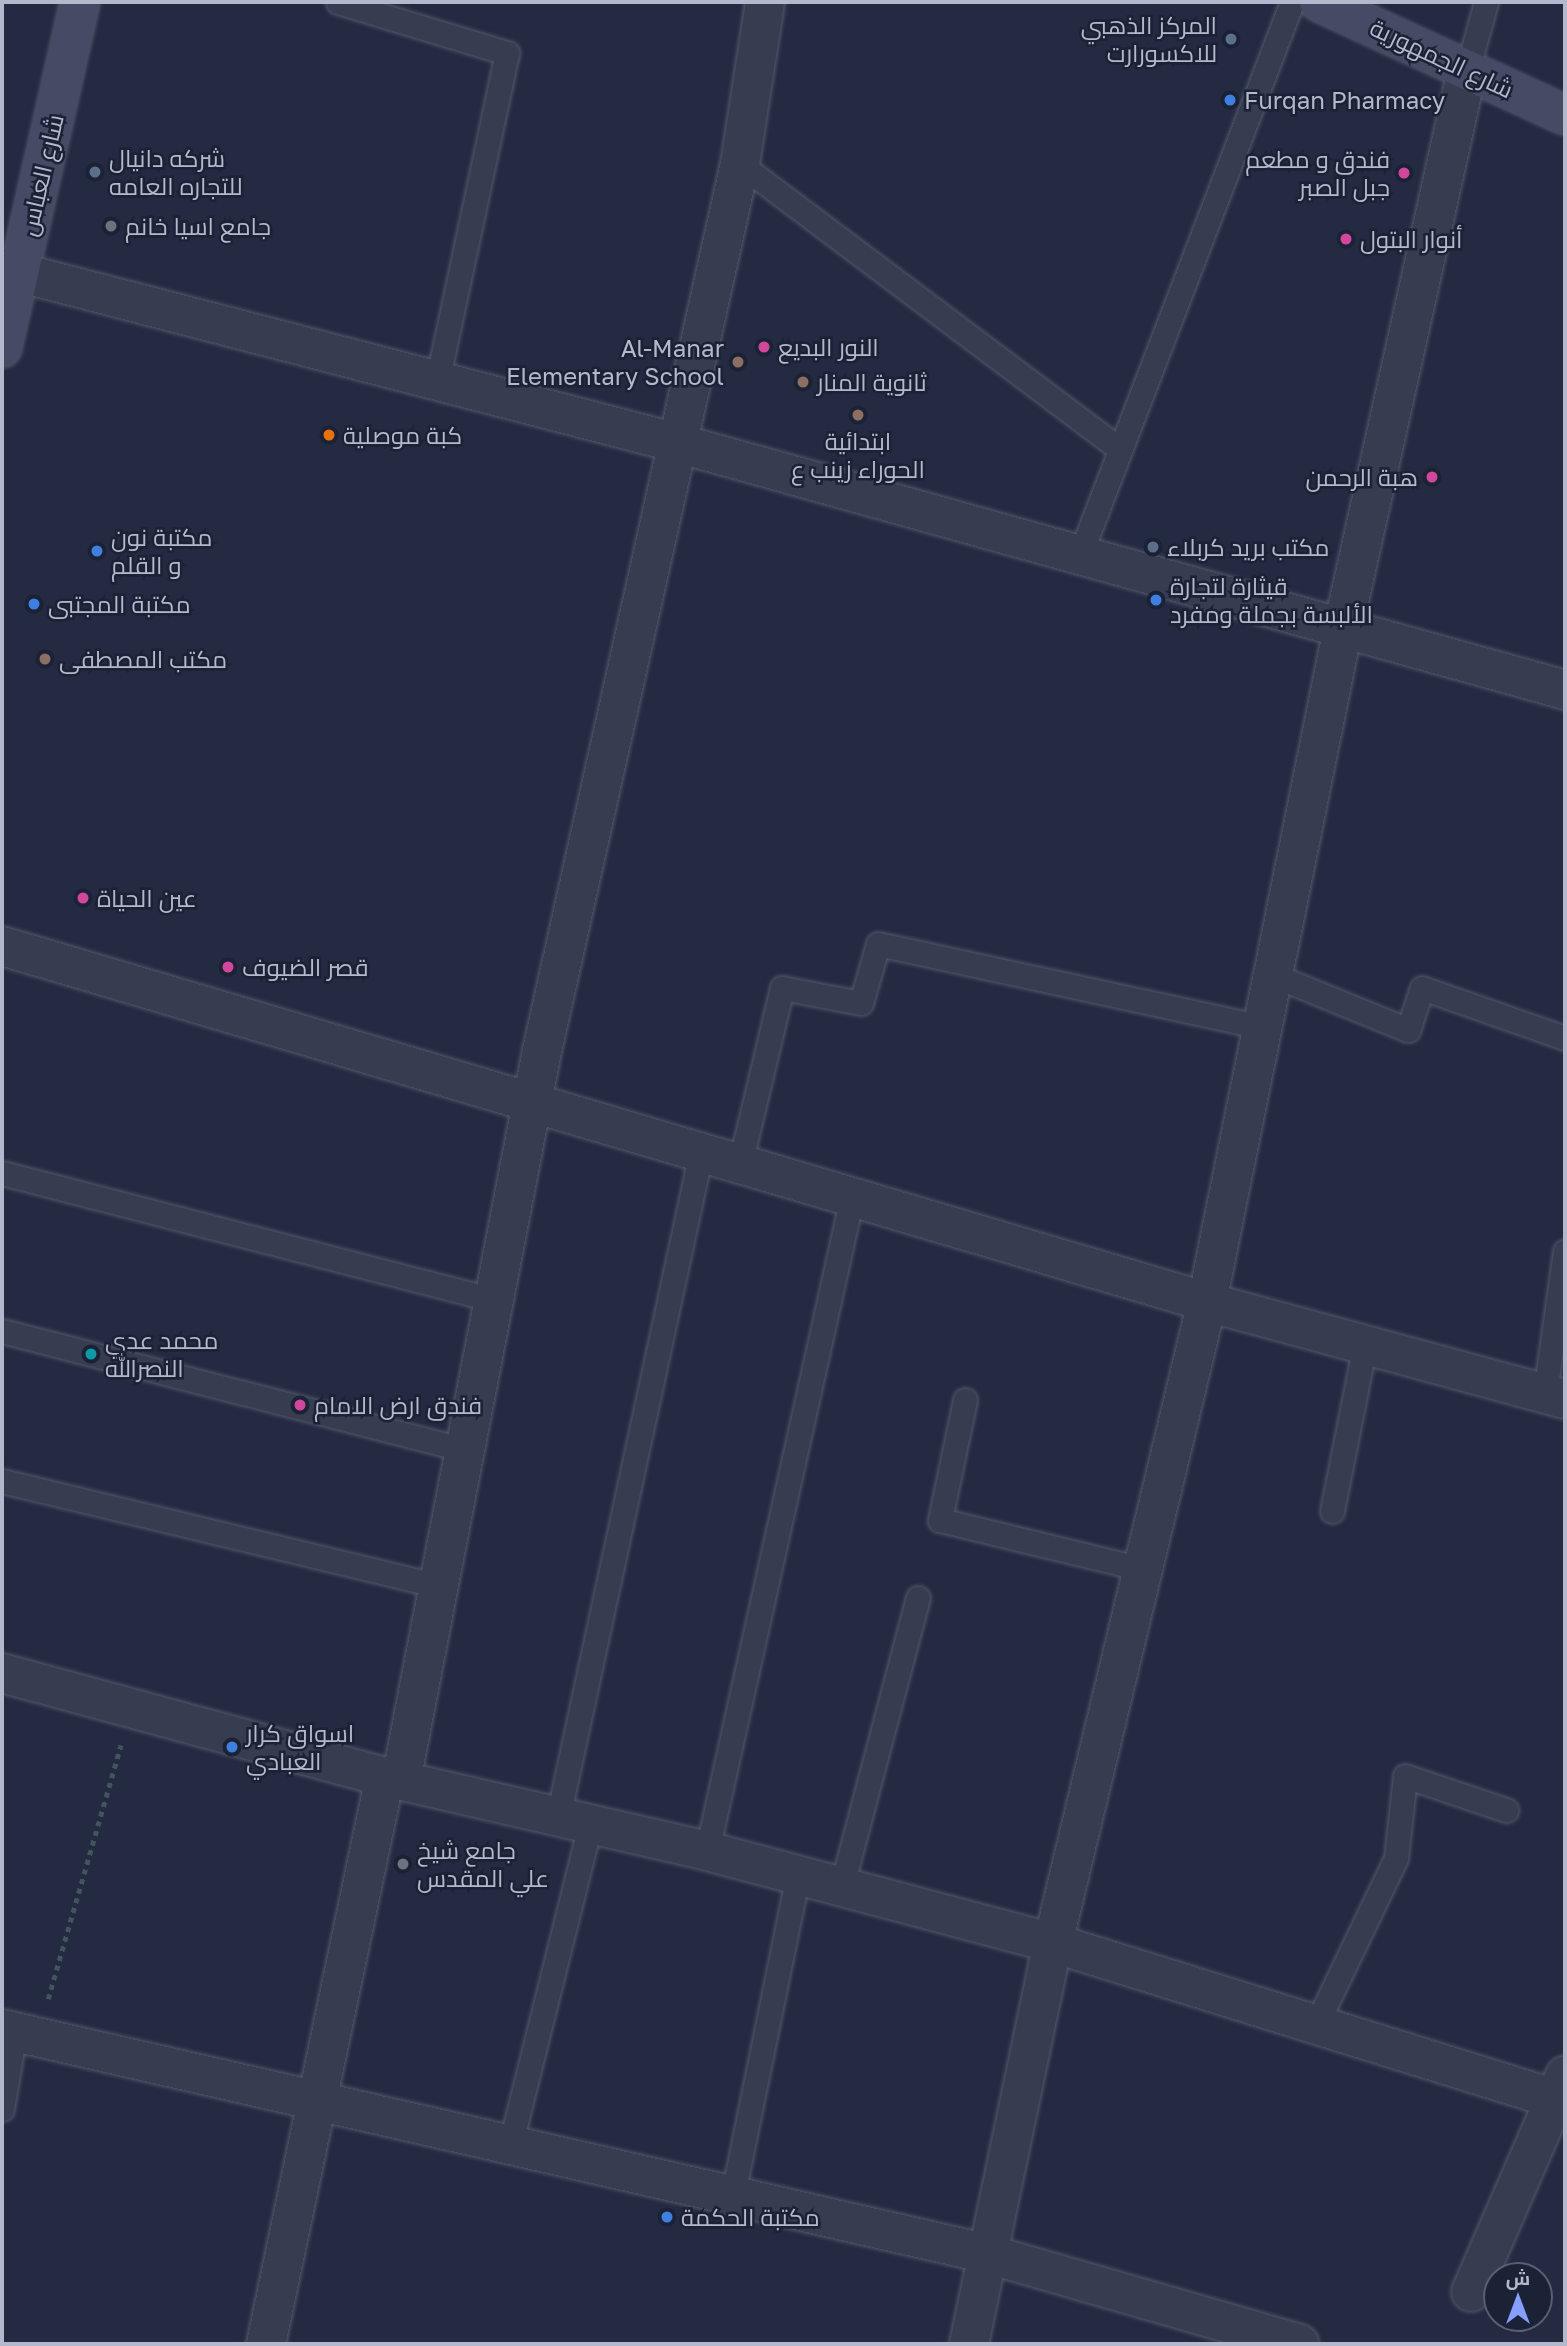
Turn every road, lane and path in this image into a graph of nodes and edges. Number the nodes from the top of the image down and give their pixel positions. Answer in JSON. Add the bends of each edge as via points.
{"nodes":[{"id":1,"x":80,"y":2,"type":"edge"},
{"id":2,"x":338,"y":2,"type":"edge"},
{"id":3,"x":765,"y":2,"type":"edge"},
{"id":4,"x":1292,"y":2,"type":"edge"},
{"id":5,"x":1318,"y":2,"type":"edge"},
{"id":6,"x":1486,"y":2,"type":"edge"},
{"id":7,"x":1467,"y":71,"type":"junction"},
{"id":8,"x":1565,"y":114,"type":"edge"},
{"id":9,"x":740,"y":164,"type":"junction"},
{"id":10,"x":10,"y":271,"type":"edge"},
{"id":11,"x":2,"y":348,"type":"edge"},
{"id":12,"x":437,"y":383,"type":"junction"},
{"id":13,"x":677,"y":443,"type":"junction"},
{"id":14,"x":1120,"y":449,"type":"junction"},
{"id":15,"x":1080,"y":555,"type":"junction"},
{"id":16,"x":1343,"y":628,"type":"junction"},
{"id":17,"x":1565,"y":690,"type":"edge"},
{"id":18,"x":2,"y":947,"type":"edge"},
{"id":19,"x":1273,"y":975,"type":"junction"},
{"id":20,"x":1262,"y":1027,"type":"junction"},
{"id":21,"x":1565,"y":1038,"type":"edge"},
{"id":22,"x":533,"y":1102,"type":"junction"},
{"id":23,"x":701,"y":1152,"type":"junction"},
{"id":24,"x":740,"y":1164,"type":"junction"},
{"id":25,"x":2,"y":1172,"type":"edge"},
{"id":26,"x":852,"y":1197,"type":"junction"},
{"id":27,"x":1565,"y":1251,"type":"edge"},
{"id":28,"x":494,"y":1300,"type":"junction"},
{"id":29,"x":1207,"y":1302,"type":"junction"},
{"id":30,"x":2,"y":1331,"type":"edge"},
{"id":31,"x":1365,"y":1344,"type":"junction"},
{"id":32,"x":1555,"y":1396,"type":"edge"},
{"id":33,"x":965,"y":1401,"type":"dead end"},
{"id":34,"x":466,"y":1450,"type":"junction"},
{"id":35,"x":2,"y":1481,"type":"edge"},
{"id":36,"x":1332,"y":1511,"type":"dead end"},
{"id":37,"x":1143,"y":1569,"type":"junction"},
{"id":38,"x":439,"y":1586,"type":"junction"},
{"id":39,"x":918,"y":1598,"type":"dead end"},
{"id":40,"x":2,"y":1673,"type":"edge"},
{"id":41,"x":132,"y":1709,"type":"junction"},
{"id":42,"x":393,"y":1779,"type":"junction"},
{"id":43,"x":1506,"y":1810,"type":"dead end"},
{"id":44,"x":574,"y":1820,"type":"junction"},
{"id":45,"x":707,"y":1851,"type":"junction"},
{"id":46,"x":798,"y":1874,"type":"junction"},
{"id":47,"x":842,"y":1885,"type":"junction"},
{"id":48,"x":1053,"y":1943,"type":"junction"},
{"id":49,"x":1315,"y":2025,"type":"junction"},
{"id":50,"x":18,"y":2033,"type":"edge"},
{"id":51,"x":1562,"y":2092,"type":"edge"},
{"id":52,"x":318,"y":2096,"type":"junction"},
{"id":53,"x":2,"y":2109,"type":"edge"},
{"id":54,"x":511,"y":2142,"type":"junction"},
{"id":55,"x":733,"y":2194,"type":"junction"},
{"id":56,"x":988,"y":2254,"type":"junction"},
{"id":57,"x":1471,"y":2292,"type":"dead end"},
{"id":58,"x":1245,"y":2337,"type":"edge"},
{"id":59,"x":266,"y":2344,"type":"edge"},
{"id":60,"x":969,"y":2344,"type":"edge"},
{"id":61,"x":1299,"y":2344,"type":"edge"}],
"edges":[{"from":1,"to":10,"type":"main road","name":"شارع العباس"},
{"from":2,"to":12,"type":"lane","via":[[507,53]]},
{"from":3,"to":9,"type":"street"},
{"from":4,"to":14,"type":"lane"},
{"from":5,"to":7,"type":"main road","name":"شارع الجمهورية"},
{"from":6,"to":7,"type":"lane"},
{"from":7,"to":8,"type":"main road","name":"شارع الجمهورية"},
{"from":7,"to":16,"type":"street"},
{"from":9,"to":13,"type":"street"},
{"from":9,"to":14,"type":"lane"},
{"from":10,"to":11,"type":"main road","name":"شارع العباس"},
{"from":10,"to":12,"type":"street"},
{"from":12,"to":13,"type":"street"},
{"from":13,"to":15,"type":"street"},
{"from":13,"to":22,"type":"street"},
{"from":14,"to":15,"type":"lane"},
{"from":15,"to":16,"type":"street"},
{"from":16,"to":17,"type":"street"},
{"from":16,"to":19,"type":"street"},
{"from":18,"to":22,"type":"street"},
{"from":19,"to":20,"type":"street"},
{"from":19,"to":21,"type":"lane","via":[[1408,1030],[1422,988]]},
{"from":20,"to":24,"type":"lane","via":[[878,944],[861,1003],[782,988]]},
{"from":20,"to":29,"type":"street"},
{"from":22,"to":23,"type":"street"},
{"from":22,"to":28,"type":"street"},
{"from":23,"to":24,"type":"street"},
{"from":23,"to":44,"type":"lane"},
{"from":24,"to":26,"type":"street"},
{"from":25,"to":28,"type":"lane"},
{"from":26,"to":29,"type":"street"},
{"from":26,"to":45,"type":"lane"},
{"from":27,"to":32,"type":"lane"},
{"from":28,"to":34,"type":"street"},
{"from":29,"to":31,"type":"street"},
{"from":29,"to":37,"type":"street"},
{"from":30,"to":34,"type":"lane"},
{"from":31,"to":32,"type":"street"},
{"from":31,"to":36,"type":"lane"},
{"from":33,"to":37,"type":"lane","via":[[940,1520]]},
{"from":34,"to":38,"type":"street"},
{"from":35,"to":38,"type":"lane"},
{"from":37,"to":48,"type":"street"},
{"from":38,"to":42,"type":"street"},
{"from":39,"to":47,"type":"lane"},
{"from":40,"to":41,"type":"street"},
{"from":41,"to":42,"type":"street"},
{"from":41,"to":50,"type":"path"},
{"from":42,"to":44,"type":"street"},
{"from":42,"to":52,"type":"street"},
{"from":43,"to":49,"type":"lane","via":[[1405,1776],[1396,1858]]},
{"from":44,"to":45,"type":"street"},
{"from":44,"to":54,"type":"lane"},
{"from":45,"to":46,"type":"street"},
{"from":46,"to":47,"type":"street"},
{"from":46,"to":55,"type":"lane"},
{"from":47,"to":48,"type":"street"},
{"from":48,"to":49,"type":"street"},
{"from":48,"to":56,"type":"street"},
{"from":49,"to":51,"type":"street"},
{"from":50,"to":52,"type":"street"},
{"from":50,"to":53,"type":"lane"},
{"from":51,"to":57,"type":"street"},
{"from":52,"to":54,"type":"street"},
{"from":52,"to":59,"type":"street"},
{"from":54,"to":55,"type":"street"},
{"from":55,"to":56,"type":"street"},
{"from":56,"to":58,"type":"street"},
{"from":56,"to":60,"type":"street"},
{"from":58,"to":61,"type":"street"}]}
